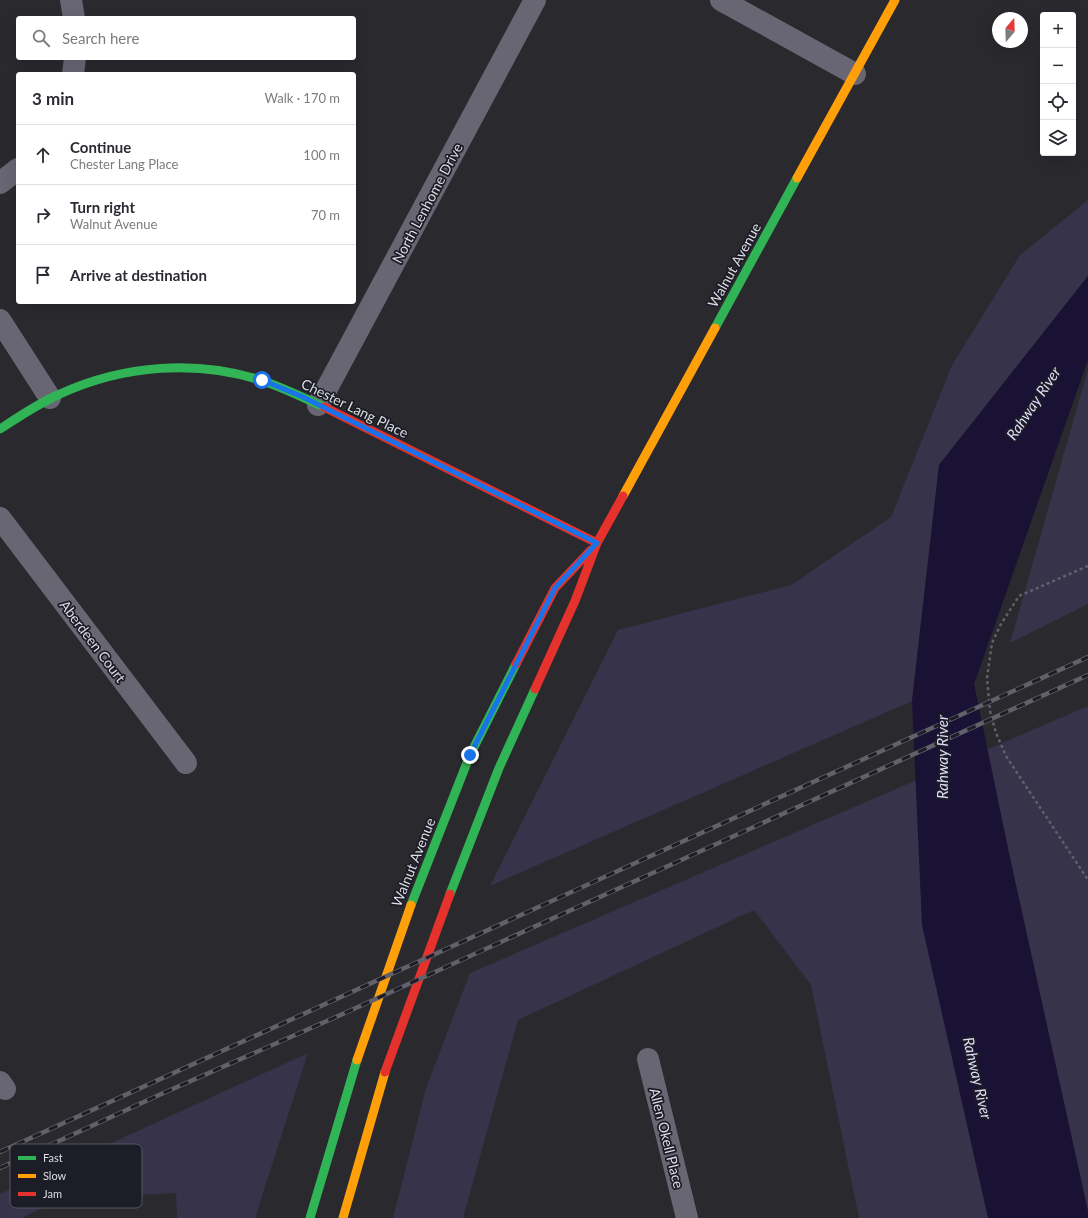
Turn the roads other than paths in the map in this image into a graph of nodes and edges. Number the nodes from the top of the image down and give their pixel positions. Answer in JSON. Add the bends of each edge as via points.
{"nodes":[{"id":1,"x":71,"y":0,"type":"edge"},
{"id":2,"x":535,"y":0,"type":"edge"},
{"id":3,"x":721,"y":0,"type":"edge"},
{"id":4,"x":895,"y":0,"type":"edge"},
{"id":5,"x":74,"y":16,"type":"edge"},
{"id":6,"x":75,"y":60,"type":"edge"},
{"id":7,"x":73,"y":72,"type":"edge"},
{"id":8,"x":855,"y":74,"type":"junction"},
{"id":9,"x":16,"y":171,"type":"edge"},
{"id":10,"x":0,"y":184,"type":"edge"},
{"id":11,"x":0,"y":320,"type":"edge"},
{"id":12,"x":50,"y":398,"type":"junction"},
{"id":13,"x":318,"y":405,"type":"junction"},
{"id":14,"x":0,"y":429,"type":"edge"},
{"id":15,"x":0,"y":518,"type":"edge"},
{"id":16,"x":597,"y":543,"type":"junction"},
{"id":17,"x":186,"y":763,"type":"dead end"},
{"id":18,"x":648,"y":1059,"type":"dead end"},
{"id":19,"x":310,"y":1218,"type":"edge"},
{"id":20,"x":343,"y":1218,"type":"edge"},
{"id":21,"x":687,"y":1218,"type":"edge"}],
"edges":[{"from":1,"to":5,"type":"street"},
{"from":2,"to":13,"type":"street","name":"North Lenhome Drive"},
{"from":3,"to":8,"type":"street"},
{"from":4,"to":8,"type":"street","name":"Walnut Avenue"},
{"from":6,"to":7,"type":"street"},
{"from":8,"to":16,"type":"street","name":"Walnut Avenue"},
{"from":9,"to":10,"type":"street"},
{"from":11,"to":12,"type":"street"},
{"from":12,"to":13,"type":"street","name":"Chester Lang Place","via":[[86,382],[115,374],[174,367],[233,373],[262,380]]},
{"from":12,"to":14,"type":"street","name":"Chester Lang Place"},
{"from":13,"to":16,"type":"street","name":"Chester Lang Place"},
{"from":15,"to":17,"type":"street","name":"Aberdeen Court"},
{"from":16,"to":19,"type":"street","name":"Walnut Avenue","via":[[555,588],[470,755],[402,927],[356,1062]]},
{"from":16,"to":20,"type":"street","name":"Walnut Avenue","via":[[575,601],[499,768],[433,939],[385,1072]]},
{"from":18,"to":21,"type":"street","name":"Allen Okell Place"}]}
